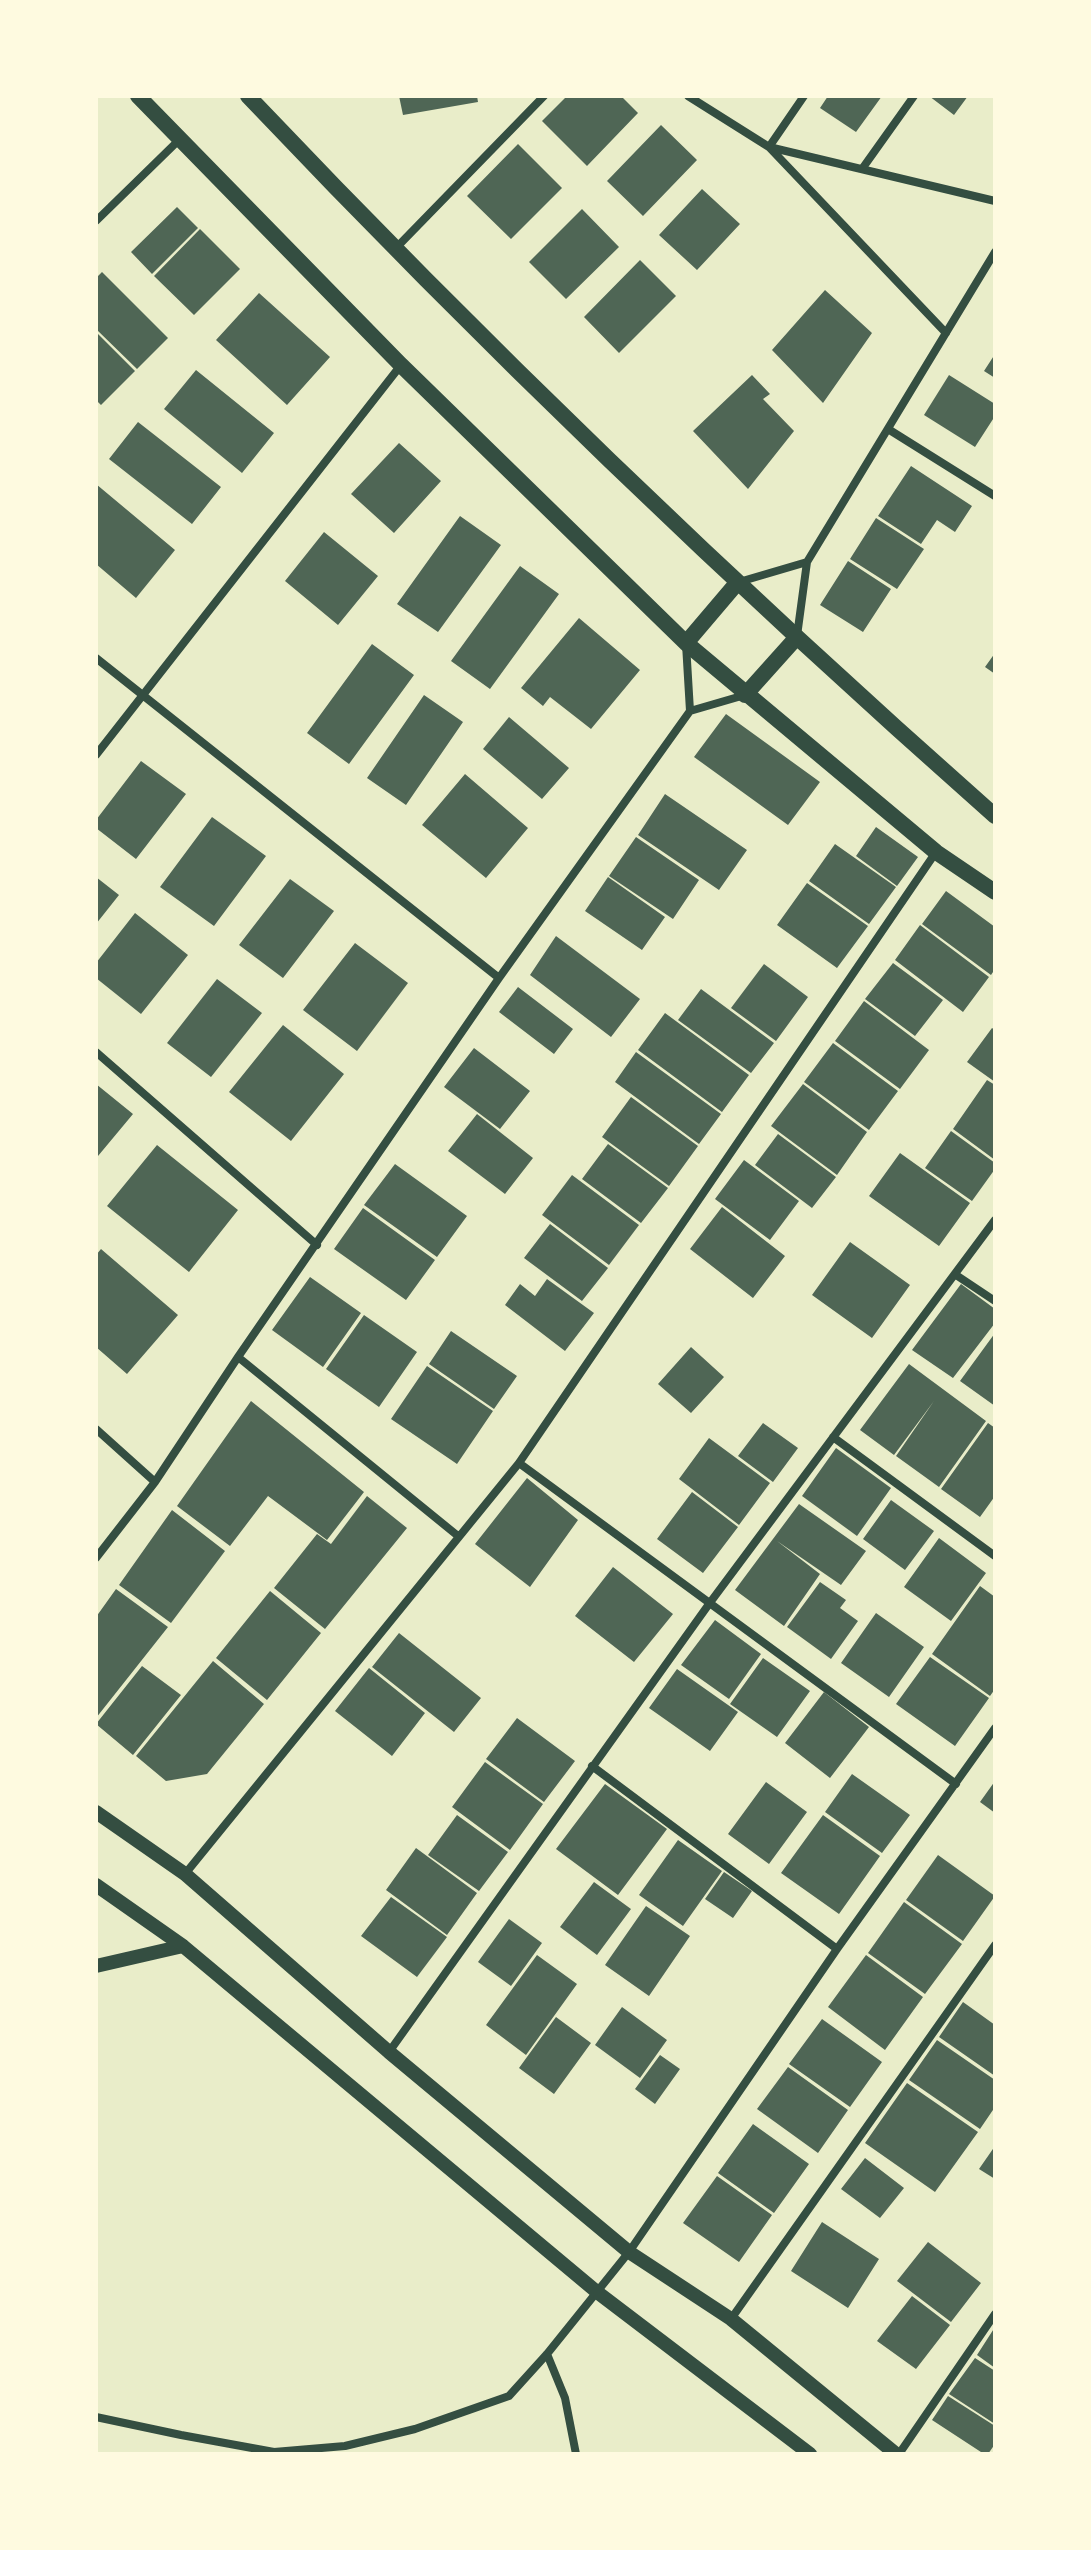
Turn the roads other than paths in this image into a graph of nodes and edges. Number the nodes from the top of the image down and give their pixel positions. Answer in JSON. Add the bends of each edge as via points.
{"nodes":[{"id":1,"x":138,"y":96,"type":"edge"},
{"id":2,"x":248,"y":96,"type":"edge"},
{"id":3,"x":544,"y":96,"type":"edge"},
{"id":4,"x":688,"y":96,"type":"edge"},
{"id":5,"x":804,"y":96,"type":"edge"},
{"id":6,"x":914,"y":96,"type":"edge"},
{"id":7,"x":180,"y":139,"type":"junction"},
{"id":8,"x":769,"y":147,"type":"junction"},
{"id":9,"x":862,"y":169,"type":"junction"},
{"id":10,"x":995,"y":201,"type":"edge"},
{"id":11,"x":96,"y":221,"type":"edge"},
{"id":12,"x":395,"y":249,"type":"junction"},
{"id":13,"x":995,"y":252,"type":"edge"},
{"id":14,"x":946,"y":333,"type":"junction"},
{"id":15,"x":401,"y":365,"type":"junction"},
{"id":16,"x":888,"y":429,"type":"junction"},
{"id":17,"x":995,"y":496,"type":"edge"},
{"id":18,"x":807,"y":562,"type":"junction"},
{"id":19,"x":737,"y":583,"type":"junction"},
{"id":20,"x":797,"y":637,"type":"junction"},
{"id":21,"x":686,"y":643,"type":"junction"},
{"id":22,"x":96,"y":658,"type":"edge"},
{"id":23,"x":745,"y":695,"type":"junction"},
{"id":24,"x":145,"y":696,"type":"junction"},
{"id":25,"x":690,"y":711,"type":"junction"},
{"id":26,"x":96,"y":755,"type":"edge"},
{"id":27,"x":995,"y":815,"type":"edge"},
{"id":28,"x":936,"y":852,"type":"junction"},
{"id":29,"x":995,"y":892,"type":"edge"},
{"id":30,"x":499,"y":978,"type":"junction"},
{"id":31,"x":96,"y":1052,"type":"edge"},
{"id":32,"x":995,"y":1220,"type":"edge"},
{"id":33,"x":317,"y":1245,"type":"junction"},
{"id":34,"x":956,"y":1275,"type":"junction"},
{"id":35,"x":995,"y":1301,"type":"edge"},
{"id":36,"x":238,"y":1357,"type":"junction"},
{"id":37,"x":96,"y":1429,"type":"edge"},
{"id":38,"x":833,"y":1437,"type":"junction"},
{"id":39,"x":519,"y":1463,"type":"junction"},
{"id":40,"x":155,"y":1482,"type":"junction"},
{"id":41,"x":458,"y":1536,"type":"junction"},
{"id":42,"x":995,"y":1556,"type":"edge"},
{"id":43,"x":96,"y":1558,"type":"edge"},
{"id":44,"x":709,"y":1604,"type":"junction"},
{"id":45,"x":995,"y":1728,"type":"edge"},
{"id":46,"x":592,"y":1766,"type":"junction"},
{"id":47,"x":956,"y":1784,"type":"junction"},
{"id":48,"x":96,"y":1812,"type":"edge"},
{"id":49,"x":185,"y":1874,"type":"junction"},
{"id":50,"x":96,"y":1885,"type":"edge"},
{"id":51,"x":995,"y":1945,"type":"edge"},
{"id":52,"x":183,"y":1946,"type":"junction"},
{"id":53,"x":837,"y":1949,"type":"junction"},
{"id":54,"x":96,"y":1966,"type":"edge"},
{"id":55,"x":389,"y":2052,"type":"junction"},
{"id":56,"x":629,"y":2252,"type":"junction"},
{"id":57,"x":597,"y":2292,"type":"junction"},
{"id":58,"x":995,"y":2314,"type":"edge"},
{"id":59,"x":731,"y":2319,"type":"junction"},
{"id":60,"x":547,"y":2354,"type":"junction"},
{"id":61,"x":96,"y":2417,"type":"edge"},
{"id":62,"x":576,"y":2454,"type":"edge"},
{"id":63,"x":810,"y":2454,"type":"edge"},
{"id":64,"x":898,"y":2454,"type":"edge"}],
"edges":[{"from":1,"to":7,"type":"main road"},
{"from":2,"to":12,"type":"main road"},
{"from":3,"to":12,"type":"street"},
{"from":4,"to":8,"type":"street"},
{"from":5,"to":8,"type":"street"},
{"from":6,"to":9,"type":"street"},
{"from":7,"to":11,"type":"street"},
{"from":7,"to":15,"type":"main road"},
{"from":8,"to":9,"type":"street"},
{"from":8,"to":14,"type":"street"},
{"from":9,"to":10,"type":"street"},
{"from":12,"to":19,"type":"main road"},
{"from":13,"to":14,"type":"street"},
{"from":14,"to":16,"type":"street"},
{"from":15,"to":21,"type":"main road"},
{"from":15,"to":24,"type":"street"},
{"from":16,"to":17,"type":"street"},
{"from":16,"to":18,"type":"street"},
{"from":18,"to":19,"type":"street"},
{"from":18,"to":20,"type":"street"},
{"from":19,"to":20,"type":"main road"},
{"from":19,"to":21,"type":"main road"},
{"from":20,"to":23,"type":"main road"},
{"from":20,"to":27,"type":"main road"},
{"from":21,"to":23,"type":"main road"},
{"from":21,"to":25,"type":"street"},
{"from":22,"to":24,"type":"street"},
{"from":23,"to":25,"type":"street"},
{"from":23,"to":28,"type":"main road"},
{"from":24,"to":26,"type":"street"},
{"from":24,"to":30,"type":"street"},
{"from":25,"to":30,"type":"street"},
{"from":28,"to":29,"type":"main road"},
{"from":28,"to":39,"type":"street"},
{"from":30,"to":33,"type":"street"},
{"from":31,"to":33,"type":"street"},
{"from":32,"to":34,"type":"street"},
{"from":33,"to":36,"type":"street"},
{"from":34,"to":35,"type":"street"},
{"from":34,"to":38,"type":"street"},
{"from":36,"to":40,"type":"street"},
{"from":36,"to":41,"type":"street"},
{"from":37,"to":40,"type":"street"},
{"from":38,"to":42,"type":"street"},
{"from":38,"to":44,"type":"street"},
{"from":39,"to":41,"type":"street"},
{"from":39,"to":44,"type":"street"},
{"from":40,"to":43,"type":"street"},
{"from":41,"to":49,"type":"street"},
{"from":44,"to":46,"type":"street"},
{"from":44,"to":47,"type":"street"},
{"from":45,"to":47,"type":"street"},
{"from":46,"to":53,"type":"street"},
{"from":46,"to":55,"type":"street"},
{"from":47,"to":53,"type":"street"},
{"from":48,"to":49,"type":"street"},
{"from":49,"to":55,"type":"street"},
{"from":50,"to":52,"type":"street"},
{"from":51,"to":59,"type":"street"},
{"from":52,"to":54,"type":"street"},
{"from":52,"to":57,"type":"street"},
{"from":53,"to":56,"type":"street"},
{"from":55,"to":56,"type":"street"},
{"from":56,"to":57,"type":"street"},
{"from":56,"to":59,"type":"street"},
{"from":57,"to":60,"type":"street"},
{"from":57,"to":63,"type":"street"},
{"from":58,"to":64,"type":"street"},
{"from":59,"to":64,"type":"street"},
{"from":60,"to":61,"type":"street","via":[[509,2396],[415,2429],[345,2446],[274,2452]]},
{"from":60,"to":62,"type":"street","via":[[565,2398]]}]}
